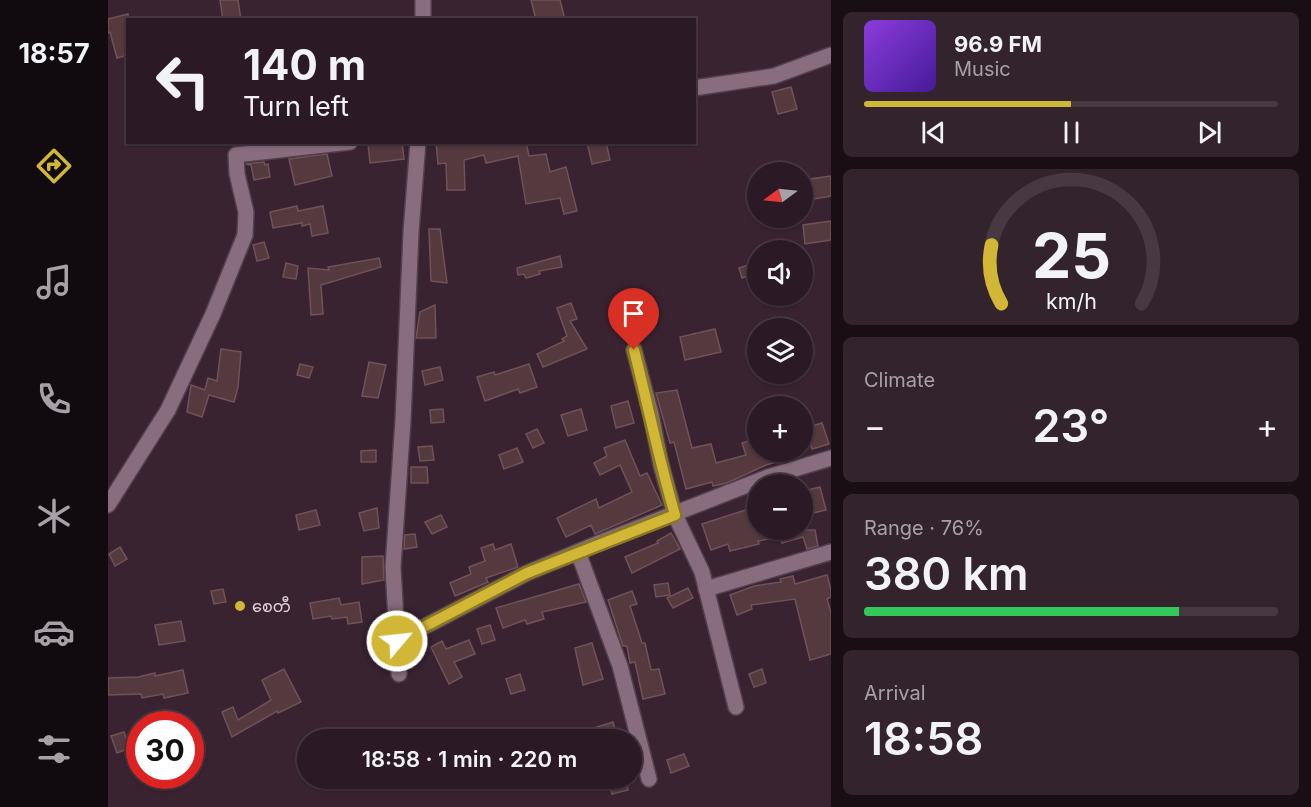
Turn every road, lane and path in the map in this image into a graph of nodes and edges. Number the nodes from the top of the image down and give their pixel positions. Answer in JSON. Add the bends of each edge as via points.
{"nodes":[{"id":1,"x":423,"y":0,"type":"edge"},
{"id":2,"x":423,"y":18,"type":"edge"},
{"id":3,"x":831,"y":55,"type":"edge"},
{"id":4,"x":696,"y":88,"type":"edge"},
{"id":5,"x":332,"y":144,"type":"edge"},
{"id":6,"x":418,"y":144,"type":"edge"},
{"id":7,"x":634,"y":350,"type":"dead end"},
{"id":8,"x":831,"y":458,"type":"edge"},
{"id":9,"x":108,"y":505,"type":"edge"},
{"id":10,"x":675,"y":515,"type":"junction"},
{"id":11,"x":578,"y":552,"type":"junction"},
{"id":12,"x":831,"y":552,"type":"edge"},
{"id":13,"x":706,"y":589,"type":"junction"},
{"id":14,"x":397,"y":641,"type":"junction"},
{"id":15,"x":399,"y":674,"type":"dead end"},
{"id":16,"x":736,"y":707,"type":"dead end"},
{"id":17,"x":649,"y":778,"type":"dead end"}],
"edges":[{"from":1,"to":2,"type":"street"},
{"from":3,"to":4,"type":"street","via":[[774,76]]},
{"from":5,"to":9,"type":"street","via":[[236,155],[246,212],[245,235],[168,410]]},
{"from":6,"to":14,"type":"street","via":[[393,567]]},
{"from":7,"to":10,"type":"street"},
{"from":8,"to":10,"type":"street","via":[[768,477]]},
{"from":10,"to":11,"type":"street"},
{"from":10,"to":13,"type":"street"},
{"from":11,"to":14,"type":"street","via":[[527,573]]},
{"from":11,"to":17,"type":"street","via":[[620,666]]},
{"from":12,"to":13,"type":"street"},
{"from":13,"to":16,"type":"street"},
{"from":14,"to":15,"type":"street"}]}
